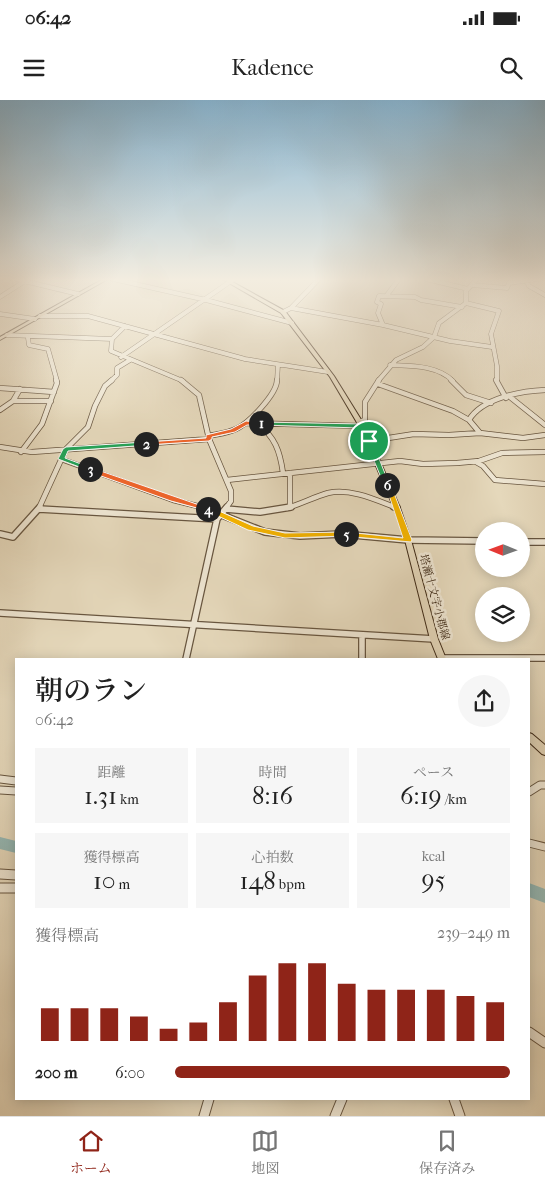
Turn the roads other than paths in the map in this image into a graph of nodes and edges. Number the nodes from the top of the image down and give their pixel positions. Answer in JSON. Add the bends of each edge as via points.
{"nodes":[{"id":1,"x":23,"y":326,"type":"edge"},
{"id":2,"x":125,"y":326,"type":"edge"},
{"id":3,"x":126,"y":326,"type":"edge"},
{"id":4,"x":166,"y":326,"type":"edge"},
{"id":5,"x":295,"y":326,"type":"edge"},
{"id":6,"x":389,"y":326,"type":"edge"},
{"id":7,"x":438,"y":326,"type":"edge"},
{"id":8,"x":492,"y":326,"type":"edge"},
{"id":9,"x":154,"y":334,"type":"junction"},
{"id":10,"x":7,"y":336,"type":"junction"},
{"id":11,"x":434,"y":337,"type":"junction"},
{"id":12,"x":28,"y":338,"type":"junction"},
{"id":13,"x":112,"y":339,"type":"junction"},
{"id":14,"x":0,"y":340,"type":"edge"},
{"id":15,"x":492,"y":347,"type":"junction"},
{"id":16,"x":121,"y":357,"type":"junction"},
{"id":17,"x":130,"y":360,"type":"junction"},
{"id":18,"x":278,"y":365,"type":"junction"},
{"id":19,"x":390,"y":366,"type":"junction"},
{"id":20,"x":328,"y":372,"type":"junction"},
{"id":21,"x":378,"y":384,"type":"junction"},
{"id":22,"x":0,"y":388,"type":"edge"},
{"id":23,"x":20,"y":389,"type":"junction"},
{"id":24,"x":545,"y":390,"type":"edge"},
{"id":25,"x":54,"y":392,"type":"junction"},
{"id":26,"x":508,"y":398,"type":"junction"},
{"id":27,"x":13,"y":401,"type":"junction"},
{"id":28,"x":51,"y":401,"type":"junction"},
{"id":29,"x":491,"y":403,"type":"junction"},
{"id":30,"x":0,"y":410,"type":"edge"},
{"id":31,"x":469,"y":420,"type":"junction"},
{"id":32,"x":246,"y":423,"type":"junction"},
{"id":33,"x":258,"y":423,"type":"junction"},
{"id":34,"x":361,"y":424,"type":"junction"},
{"id":35,"x":545,"y":425,"type":"edge"},
{"id":36,"x":480,"y":433,"type":"junction"},
{"id":37,"x":545,"y":435,"type":"edge"},
{"id":38,"x":209,"y":438,"type":"junction"},
{"id":39,"x":369,"y":441,"type":"junction"},
{"id":40,"x":0,"y":447,"type":"edge"},
{"id":41,"x":66,"y":449,"type":"junction"},
{"id":42,"x":21,"y":452,"type":"junction"},
{"id":43,"x":545,"y":452,"type":"edge"},
{"id":44,"x":61,"y":459,"type":"junction"},
{"id":45,"x":378,"y":462,"type":"junction"},
{"id":46,"x":476,"y":462,"type":"junction"},
{"id":47,"x":283,"y":473,"type":"junction"},
{"id":48,"x":290,"y":473,"type":"junction"},
{"id":49,"x":228,"y":480,"type":"junction"},
{"id":50,"x":545,"y":484,"type":"edge"},
{"id":51,"x":290,"y":507,"type":"junction"},
{"id":52,"x":397,"y":508,"type":"junction"},
{"id":53,"x":39,"y":509,"type":"junction"},
{"id":54,"x":226,"y":509,"type":"junction"},
{"id":55,"x":221,"y":514,"type":"junction"},
{"id":56,"x":217,"y":519,"type":"junction"},
{"id":57,"x":0,"y":534,"type":"edge"},
{"id":58,"x":408,"y":540,"type":"junction"},
{"id":59,"x":475,"y":541,"type":"edge"},
{"id":60,"x":530,"y":542,"type":"edge"},
{"id":61,"x":545,"y":542,"type":"edge"},
{"id":62,"x":0,"y":613,"type":"edge"},
{"id":63,"x":193,"y":625,"type":"junction"},
{"id":64,"x":362,"y":635,"type":"junction"},
{"id":65,"x":434,"y":639,"type":"junction"},
{"id":66,"x":186,"y":658,"type":"edge"},
{"id":67,"x":362,"y":658,"type":"edge"},
{"id":68,"x":442,"y":658,"type":"edge"},
{"id":69,"x":545,"y":658,"type":"edge"},
{"id":70,"x":530,"y":738,"type":"edge"},
{"id":71,"x":545,"y":751,"type":"edge"},
{"id":72,"x":0,"y":779,"type":"edge"},
{"id":73,"x":15,"y":780,"type":"edge"},
{"id":74,"x":545,"y":785,"type":"edge"},
{"id":75,"x":0,"y":790,"type":"edge"},
{"id":76,"x":15,"y":791,"type":"edge"},
{"id":77,"x":530,"y":791,"type":"edge"},
{"id":78,"x":530,"y":843,"type":"edge"},
{"id":79,"x":545,"y":847,"type":"edge"},
{"id":80,"x":0,"y":874,"type":"edge"},
{"id":81,"x":15,"y":875,"type":"edge"},
{"id":82,"x":0,"y":888,"type":"edge"},
{"id":83,"x":15,"y":888,"type":"edge"},
{"id":84,"x":530,"y":1033,"type":"edge"},
{"id":85,"x":545,"y":1043,"type":"edge"},
{"id":86,"x":209,"y":1100,"type":"edge"},
{"id":87,"x":342,"y":1100,"type":"edge"},
{"id":88,"x":454,"y":1100,"type":"edge"},
{"id":89,"x":204,"y":1116,"type":"edge"},
{"id":90,"x":335,"y":1116,"type":"edge"},
{"id":91,"x":460,"y":1116,"type":"edge"}],
"edges":[{"from":1,"to":10,"type":"main road"},
{"from":2,"to":13,"type":"street"},
{"from":3,"to":9,"type":"street"},
{"from":4,"to":9,"type":"street"},
{"from":5,"to":20,"type":"main road","name":"塔瀬十文字小郡線"},
{"from":6,"to":11,"type":"street"},
{"from":7,"to":11,"type":"street"},
{"from":8,"to":15,"type":"street"},
{"from":9,"to":16,"type":"street"},
{"from":9,"to":18,"type":"street"},
{"from":10,"to":12,"type":"street"},
{"from":10,"to":14,"type":"main road"},
{"from":11,"to":15,"type":"street"},
{"from":11,"to":19,"type":"street","via":[[423,348],[402,356]]},
{"from":12,"to":13,"type":"street"},
{"from":12,"to":25,"type":"street","via":[[29,345],[48,349],[58,379]]},
{"from":13,"to":16,"type":"street","via":[[111,351]]},
{"from":15,"to":26,"type":"street","via":[[497,366],[496,379]]},
{"from":16,"to":17,"type":"street"},
{"from":17,"to":38,"type":"street","via":[[173,376],[197,391]]},
{"from":17,"to":41,"type":"street","via":[[117,368],[117,375],[106,386],[88,427]]},
{"from":18,"to":20,"type":"street"},
{"from":18,"to":32,"type":"street","via":[[277,385],[268,401]]},
{"from":19,"to":21,"type":"street"},
{"from":19,"to":29,"type":"street","via":[[417,366],[445,374],[466,394]]},
{"from":20,"to":34,"type":"main road","name":"塔瀬十文字小郡線"},
{"from":21,"to":31,"type":"street"},
{"from":21,"to":34,"type":"street","via":[[365,402],[365,420]]},
{"from":22,"to":23,"type":"street"},
{"from":23,"to":25,"type":"street"},
{"from":23,"to":27,"type":"street"},
{"from":24,"to":26,"type":"street","via":[[528,391]]},
{"from":25,"to":28,"type":"street"},
{"from":26,"to":29,"type":"street"},
{"from":26,"to":35,"type":"street","via":[[520,402]]},
{"from":27,"to":28,"type":"street"},
{"from":27,"to":30,"type":"street"},
{"from":28,"to":42,"type":"street","via":[[42,424]]},
{"from":29,"to":31,"type":"street","via":[[474,411]]},
{"from":31,"to":36,"type":"street"},
{"from":32,"to":33,"type":"street"},
{"from":32,"to":38,"type":"street","via":[[233,431]]},
{"from":33,"to":34,"type":"street"},
{"from":33,"to":47,"type":"street","via":[[276,440]]},
{"from":34,"to":39,"type":"main road","name":"塔瀬十文字小郡線"},
{"from":36,"to":37,"type":"street","via":[[522,438]]},
{"from":36,"to":39,"type":"street","via":[[414,434]]},
{"from":38,"to":41,"type":"street"},
{"from":38,"to":49,"type":"street"},
{"from":39,"to":45,"type":"main road","name":"塔瀬十文字小郡線"},
{"from":40,"to":42,"type":"street"},
{"from":41,"to":42,"type":"street"},
{"from":41,"to":44,"type":"street"},
{"from":43,"to":46,"type":"street","via":[[502,453]]},
{"from":44,"to":53,"type":"street"},
{"from":44,"to":55,"type":"street"},
{"from":45,"to":46,"type":"street"},
{"from":45,"to":48,"type":"street"},
{"from":45,"to":52,"type":"main road","name":"塔瀬十文字小郡線"},
{"from":46,"to":50,"type":"street","via":[[494,480]]},
{"from":47,"to":48,"type":"street"},
{"from":47,"to":49,"type":"street"},
{"from":48,"to":51,"type":"street"},
{"from":49,"to":54,"type":"street","via":[[232,497]]},
{"from":51,"to":52,"type":"street","via":[[324,494],[340,492]]},
{"from":51,"to":54,"type":"street","via":[[245,511]]},
{"from":52,"to":58,"type":"main road","name":"塔瀬十文字小郡線"},
{"from":53,"to":56,"type":"street"},
{"from":53,"to":57,"type":"street","via":[[16,535]]},
{"from":54,"to":55,"type":"street"},
{"from":55,"to":56,"type":"street"},
{"from":55,"to":58,"type":"street","via":[[251,528],[285,535],[342,534]]},
{"from":56,"to":63,"type":"street"},
{"from":58,"to":59,"type":"street"},
{"from":58,"to":65,"type":"main road","name":"塔瀬十文字小郡線"},
{"from":60,"to":61,"type":"street"},
{"from":62,"to":63,"type":"street"},
{"from":63,"to":64,"type":"street"},
{"from":63,"to":66,"type":"street"},
{"from":64,"to":65,"type":"street"},
{"from":64,"to":67,"type":"street"},
{"from":65,"to":68,"type":"main road","name":"塔瀬十文字小郡線"},
{"from":68,"to":69,"type":"street"},
{"from":70,"to":71,"type":"main road"},
{"from":72,"to":73,"type":"street"},
{"from":74,"to":77,"type":"street"},
{"from":75,"to":76,"type":"street"},
{"from":78,"to":79,"type":"street"},
{"from":80,"to":81,"type":"street"},
{"from":82,"to":83,"type":"street"},
{"from":84,"to":85,"type":"street"},
{"from":86,"to":89,"type":"street"},
{"from":87,"to":90,"type":"street"},
{"from":88,"to":91,"type":"street"}]}
